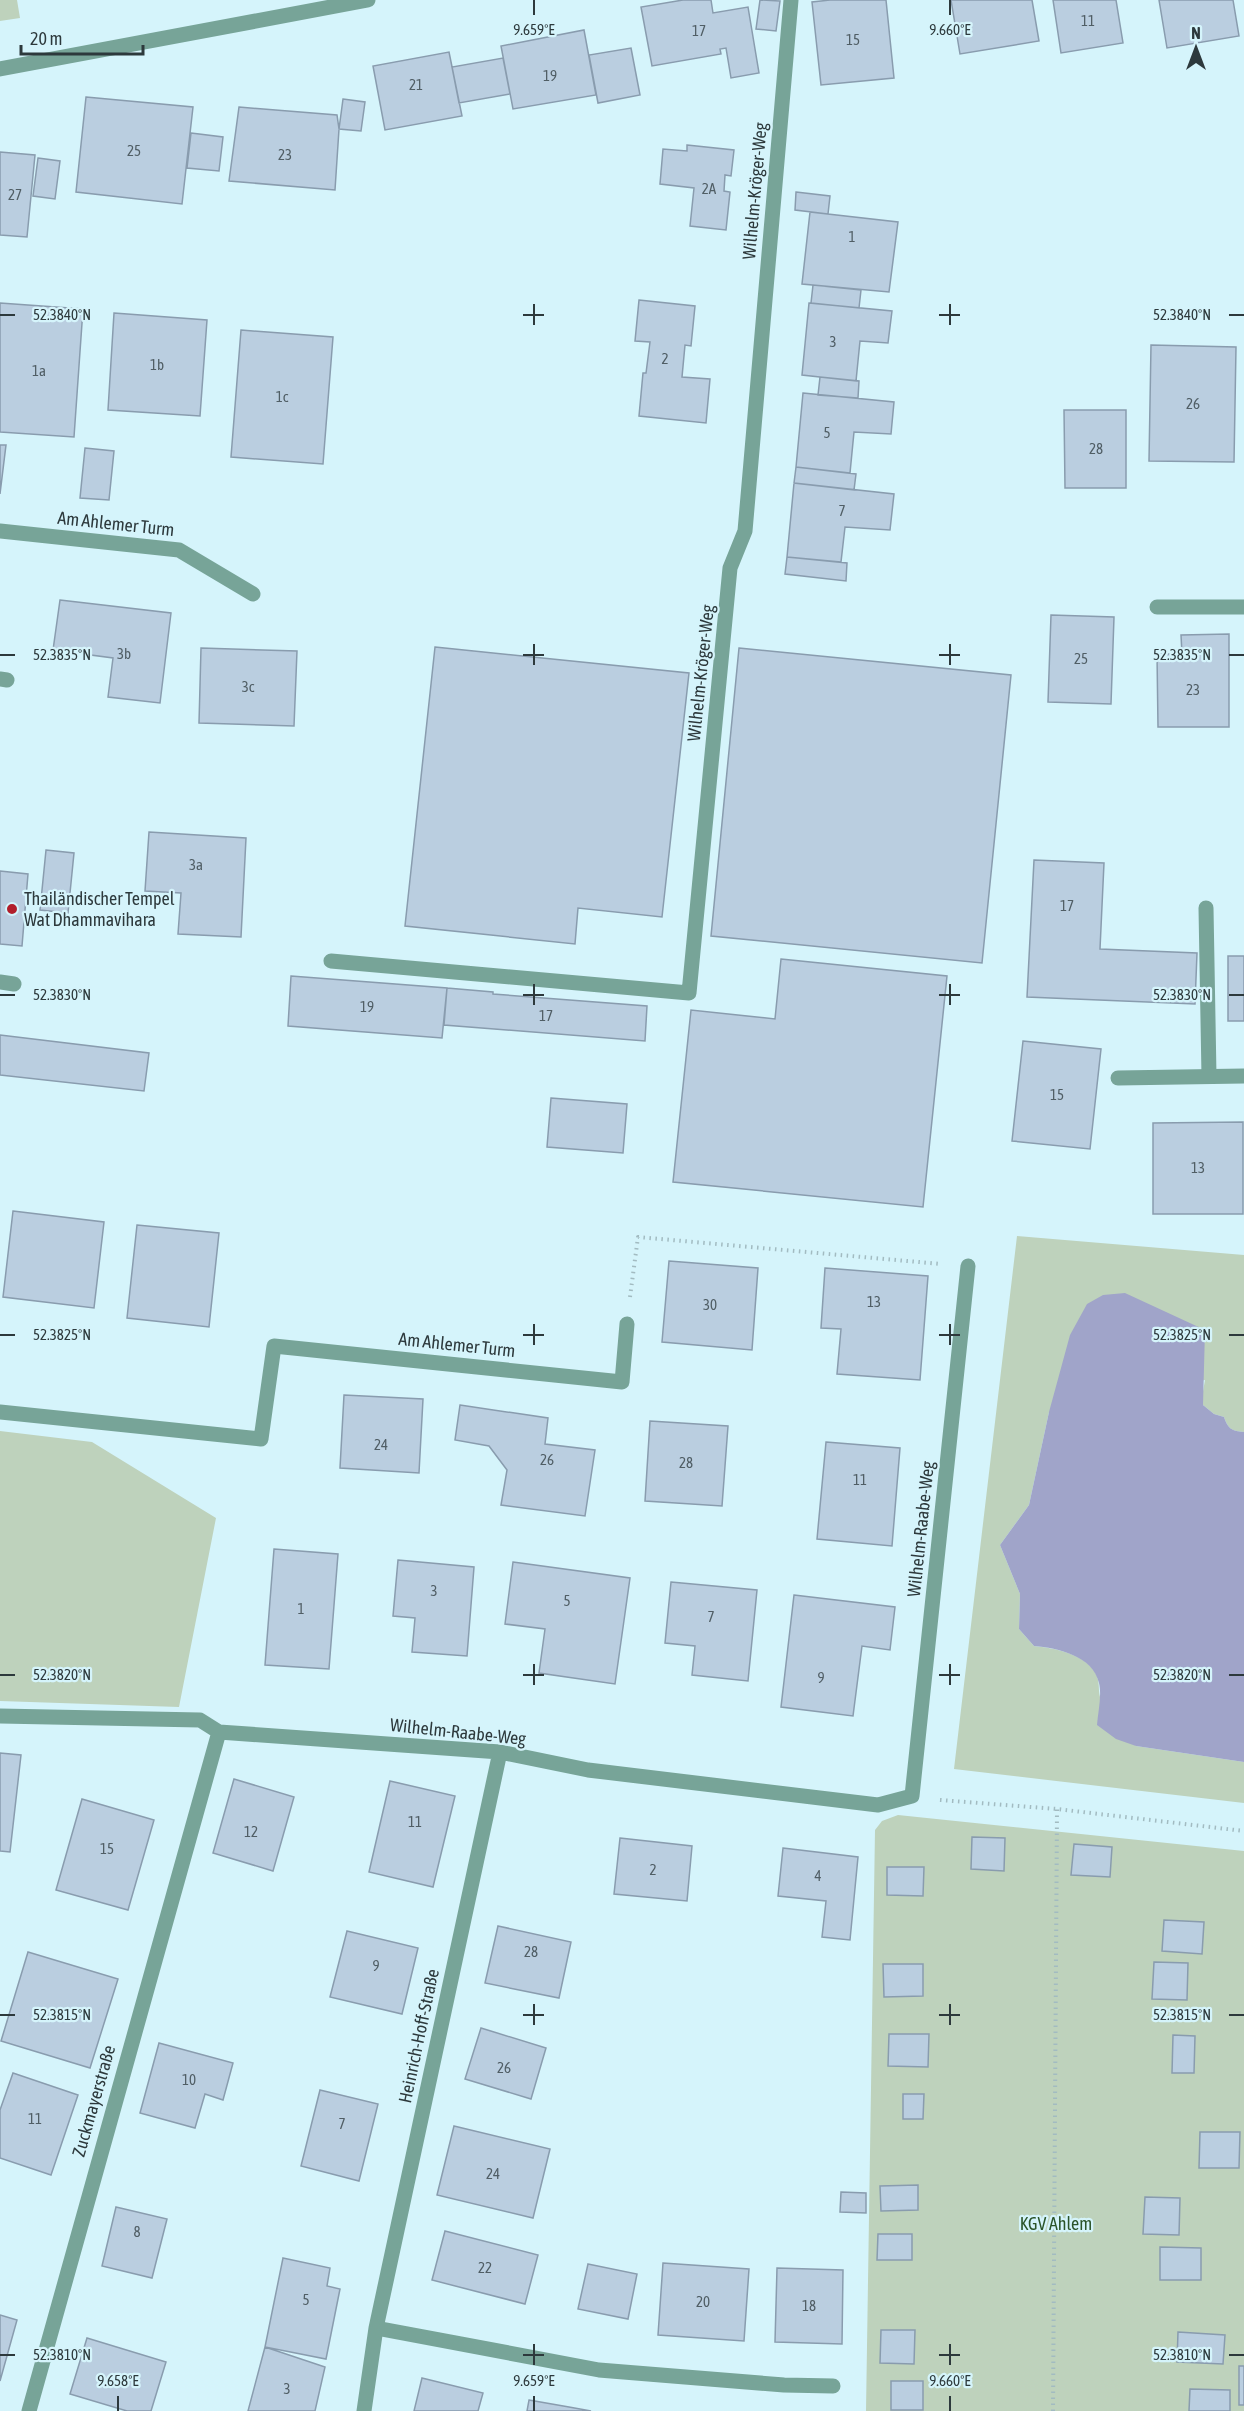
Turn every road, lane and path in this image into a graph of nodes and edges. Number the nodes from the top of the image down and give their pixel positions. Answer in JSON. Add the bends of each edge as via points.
{"nodes":[{"id":1,"x":368,"y":0,"type":"edge"},
{"id":2,"x":791,"y":0,"type":"edge"},
{"id":3,"x":0,"y":69,"type":"edge"},
{"id":4,"x":0,"y":531,"type":"edge"},
{"id":5,"x":253,"y":594,"type":"dead end"},
{"id":6,"x":1157,"y":606,"type":"dead end"},
{"id":7,"x":1244,"y":607,"type":"edge"},
{"id":8,"x":1206,"y":908,"type":"dead end"},
{"id":9,"x":331,"y":962,"type":"dead end"},
{"id":10,"x":1209,"y":1076,"type":"junction"},
{"id":11,"x":1244,"y":1076,"type":"edge"},
{"id":12,"x":1119,"y":1078,"type":"dead end"},
{"id":13,"x":968,"y":1266,"type":"joint"},
{"id":14,"x":627,"y":1324,"type":"joint"},
{"id":15,"x":0,"y":1412,"type":"edge"},
{"id":16,"x":0,"y":1716,"type":"edge"},
{"id":17,"x":219,"y":1732,"type":"junction"},
{"id":18,"x":500,"y":1752,"type":"junction"},
{"id":19,"x":912,"y":1796,"type":"junction"},
{"id":20,"x":1056,"y":1809,"type":"junction"},
{"id":21,"x":1244,"y":1831,"type":"edge"},
{"id":22,"x":376,"y":2328,"type":"junction"},
{"id":23,"x":833,"y":2386,"type":"dead end"},
{"id":24,"x":29,"y":2411,"type":"edge"},
{"id":25,"x":364,"y":2411,"type":"edge"},
{"id":26,"x":1053,"y":2411,"type":"edge"}],
"edges":[{"from":1,"to":3,"type":"street"},
{"from":2,"to":9,"type":"street","name":"Wilhelm-Kröger-Weg","via":[[745,531],[730,568],[689,993]]},
{"from":4,"to":5,"type":"street","name":"Am Ahlemer Turm","via":[[179,550]]},
{"from":6,"to":7,"type":"street"},
{"from":8,"to":10,"type":"street"},
{"from":10,"to":11,"type":"street"},
{"from":10,"to":12,"type":"street"},
{"from":13,"to":14,"type":"path","via":[[638,1237]]},
{"from":13,"to":19,"type":"street","name":"Wilhelm-Raabe-Weg"},
{"from":14,"to":15,"type":"street","name":"Am Ahlemer Turm","via":[[622,1382],[274,1346],[261,1439]]},
{"from":16,"to":17,"type":"street","name":"Wilhelm-Raabe-Weg","via":[[200,1720]]},
{"from":17,"to":18,"type":"street","name":"Wilhelm-Raabe-Weg"},
{"from":17,"to":24,"type":"street","name":"Zuckmayerstraße"},
{"from":18,"to":19,"type":"street","name":"Wilhelm-Raabe-Weg","via":[[588,1770],[878,1805]]},
{"from":18,"to":22,"type":"street","name":"Heinrich-Hoff-Straße"},
{"from":19,"to":20,"type":"path"},
{"from":20,"to":21,"type":"path"},
{"from":20,"to":26,"type":"path"},
{"from":22,"to":23,"type":"street","via":[[599,2370]]},
{"from":22,"to":25,"type":"street","name":"Heinrich-Hoff-Straße"}]}
